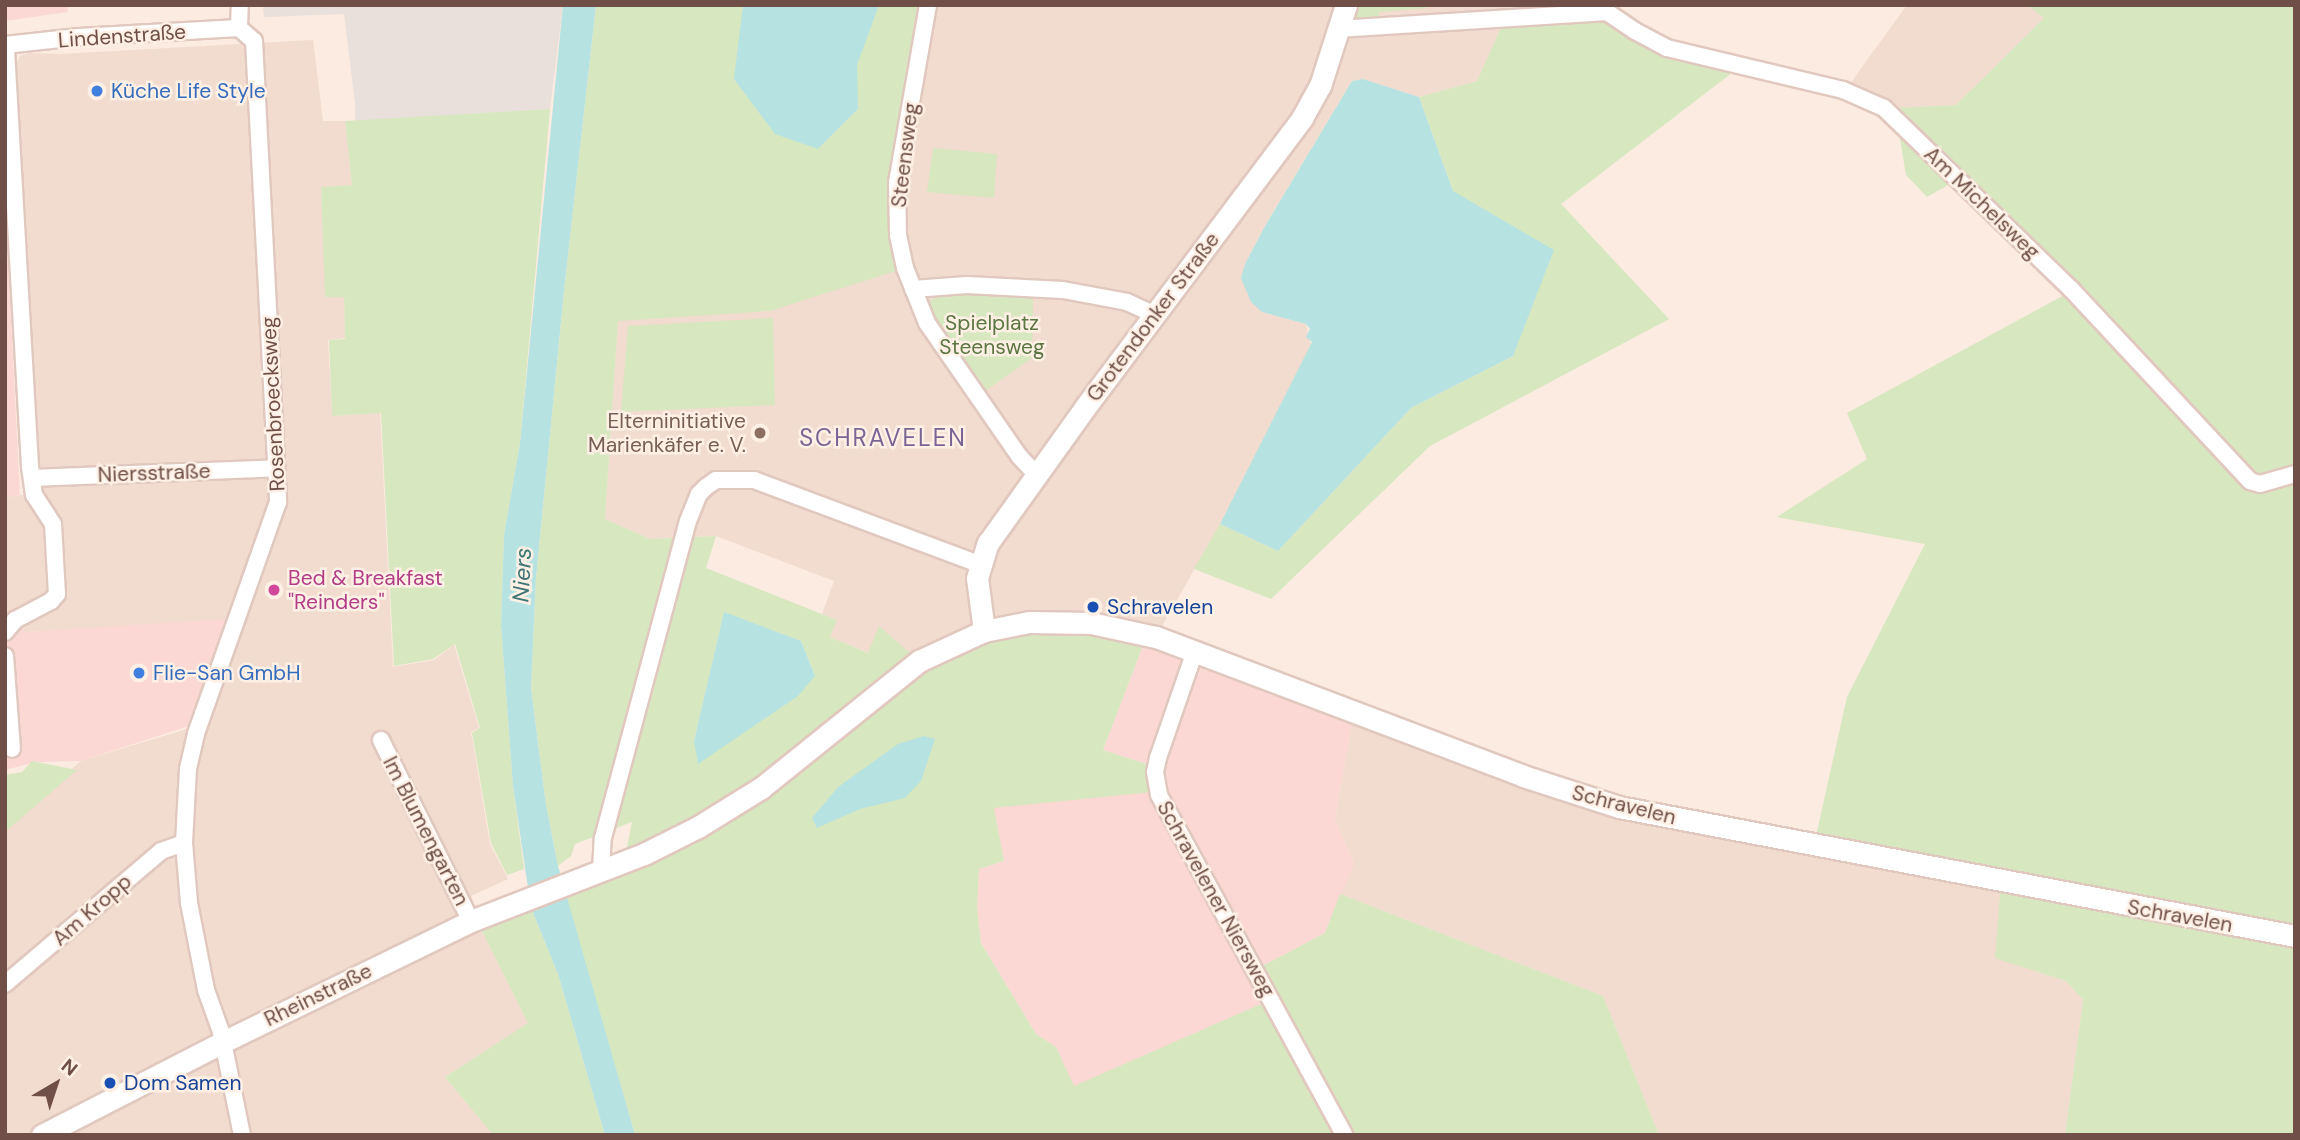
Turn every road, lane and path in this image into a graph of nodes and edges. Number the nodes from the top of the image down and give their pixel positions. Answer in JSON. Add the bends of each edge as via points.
{"nodes":[{"id":1,"x":240,"y":5,"type":"edge"},
{"id":2,"x":928,"y":5,"type":"edge"},
{"id":3,"x":1346,"y":5,"type":"edge"},
{"id":4,"x":239,"y":28,"type":"junction"},
{"id":5,"x":1338,"y":29,"type":"junction"},
{"id":6,"x":6,"y":45,"type":"edge"},
{"id":7,"x":914,"y":289,"type":"junction"},
{"id":8,"x":1155,"y":315,"type":"junction"},
{"id":9,"x":276,"y":468,"type":"junction"},
{"id":10,"x":2295,"y":474,"type":"edge"},
{"id":11,"x":1037,"y":475,"type":"junction"},
{"id":12,"x":32,"y":478,"type":"junction"},
{"id":13,"x":979,"y":564,"type":"junction"},
{"id":14,"x":984,"y":631,"type":"junction"},
{"id":15,"x":5,"y":632,"type":"edge"},
{"id":16,"x":1195,"y":651,"type":"junction"},
{"id":17,"x":5,"y":656,"type":"edge"},
{"id":18,"x":381,"y":740,"type":"dead end"},
{"id":19,"x":12,"y":749,"type":"dead end"},
{"id":20,"x":184,"y":843,"type":"junction"},
{"id":21,"x":601,"y":871,"type":"junction"},
{"id":22,"x":471,"y":921,"type":"junction"},
{"id":23,"x":2295,"y":936,"type":"edge"},
{"id":24,"x":5,"y":984,"type":"edge"},
{"id":25,"x":223,"y":1042,"type":"junction"},
{"id":26,"x":42,"y":1135,"type":"edge"},
{"id":27,"x":242,"y":1135,"type":"edge"},
{"id":28,"x":1344,"y":1135,"type":"edge"}],
"edges":[{"from":1,"to":4,"type":"street"},
{"from":2,"to":7,"type":"street","name":"Steensweg","via":[[897,182],[898,234]]},
{"from":3,"to":5,"type":"main road","name":"Grotendonker Straße"},
{"from":4,"to":6,"type":"street","name":"Lindenstraße"},
{"from":4,"to":9,"type":"street","name":"Rosenbroecksweg","via":[[254,41]]},
{"from":5,"to":8,"type":"main road","name":"Grotendonker Straße","via":[[1311,105]]},
{"from":5,"to":10,"type":"street","name":"Am Michelsweg","via":[[1607,12],[1667,48],[1843,90],[1884,108],[2070,288],[2250,481],[2260,484]]},
{"from":6,"to":12,"type":"street"},
{"from":7,"to":8,"type":"street","via":[[967,285],[1063,290],[1127,302]]},
{"from":7,"to":11,"type":"street","name":"Steensweg","via":[[927,323]]},
{"from":8,"to":11,"type":"main road","name":"Grotendonker Straße"},
{"from":9,"to":12,"type":"street","name":"Niersstraße"},
{"from":9,"to":20,"type":"street","name":"Rosenbroecksweg","via":[[278,502],[196,734],[188,769]]},
{"from":11,"to":13,"type":"main road","name":"Grotendonker Straße","via":[[988,543]]},
{"from":12,"to":15,"type":"street","via":[[34,495],[53,524],[57,594],[15,620]]},
{"from":13,"to":14,"type":"main road","name":"Grotendonker Straße","via":[[977,591]]},
{"from":13,"to":21,"type":"street","via":[[754,480],[716,480],[706,487],[688,521],[600,853]]},
{"from":14,"to":16,"type":"main road","name":"Schravelen","via":[[1029,622],[1091,623]]},
{"from":14,"to":21,"type":"main road","name":"Schravelen","via":[[919,661],[732,807],[644,855]]},
{"from":16,"to":23,"type":"main road","name":"Schravelen","via":[[1619,807]]},
{"from":16,"to":28,"type":"street","name":"Schravelener Niersweg","via":[[1158,758],[1159,795]]},
{"from":17,"to":19,"type":"street"},
{"from":18,"to":22,"type":"street","name":"Im Blumengarten"},
{"from":20,"to":24,"type":"street","name":"Am Kropp","via":[[161,851]]},
{"from":20,"to":25,"type":"street","name":"Rosenbroecksweg","via":[[206,990]]},
{"from":21,"to":22,"type":"main road","name":"Rheinstraße"},
{"from":22,"to":25,"type":"main road","name":"Rheinstraße"},
{"from":25,"to":26,"type":"main road","name":"Rheinstraße"},
{"from":25,"to":27,"type":"street","name":"Rosenbroecksweg"}]}
